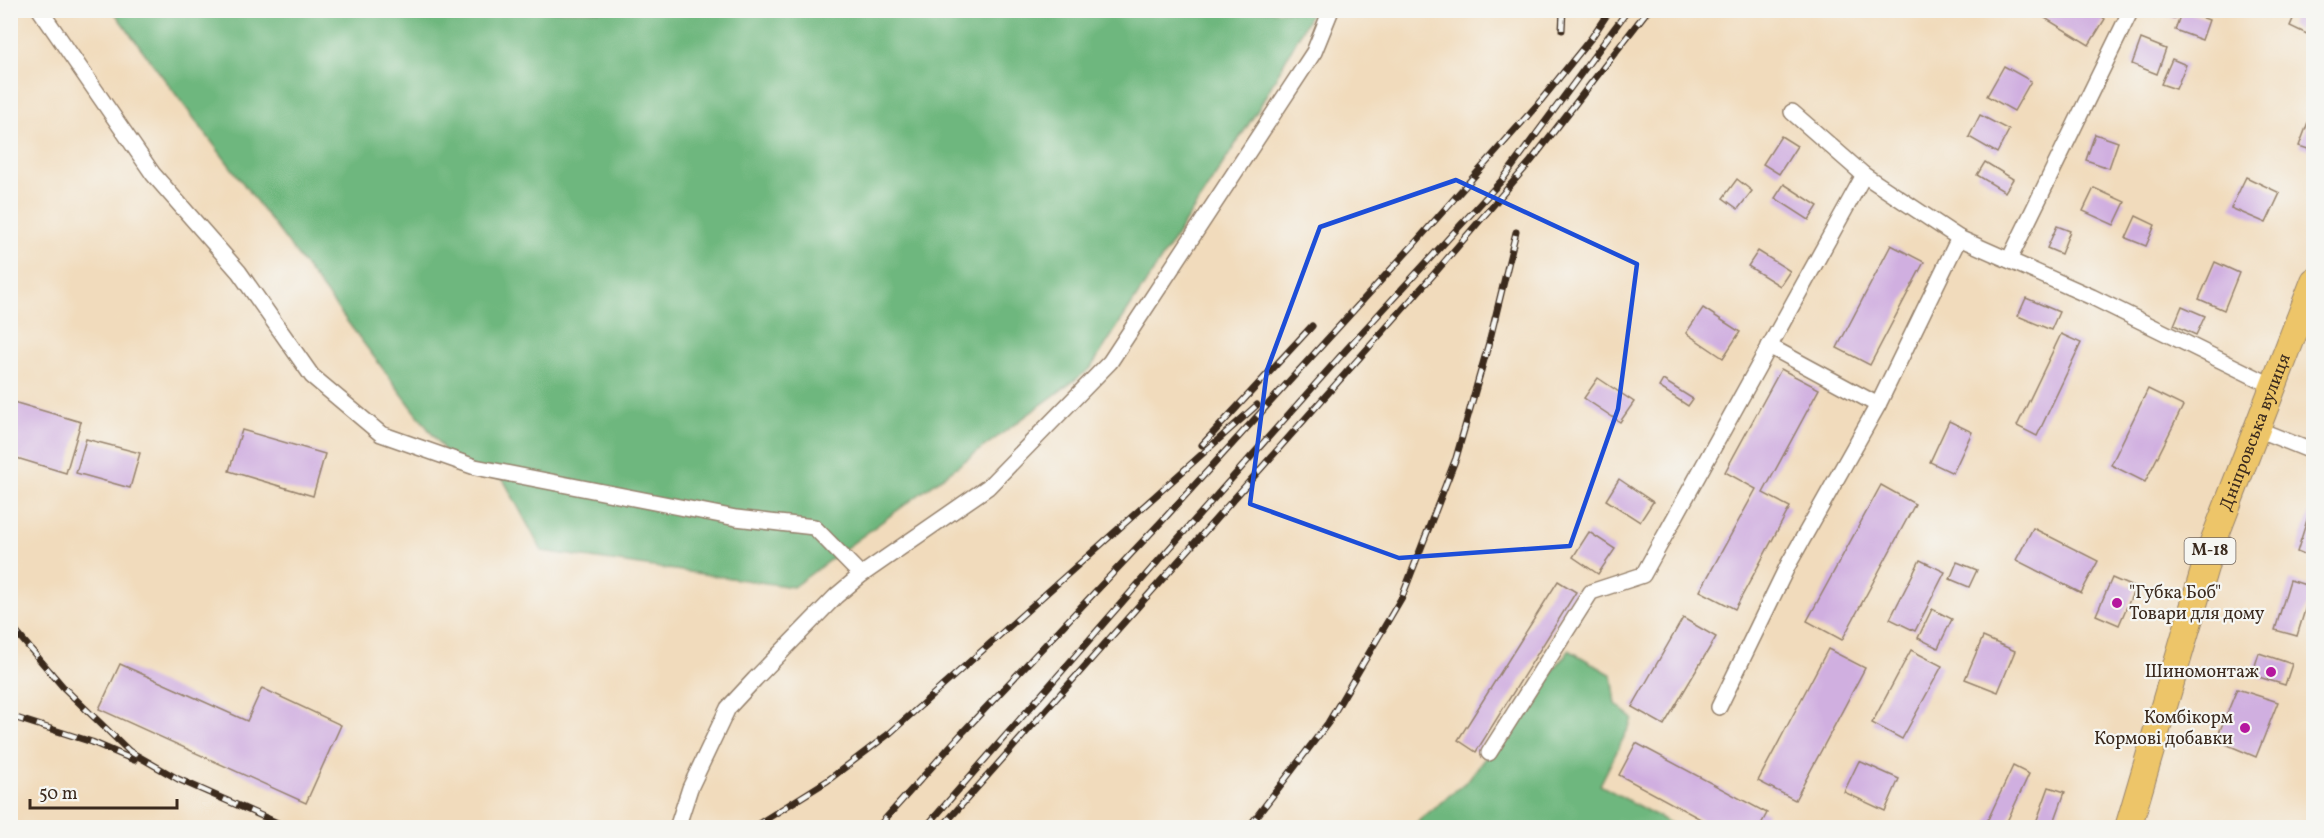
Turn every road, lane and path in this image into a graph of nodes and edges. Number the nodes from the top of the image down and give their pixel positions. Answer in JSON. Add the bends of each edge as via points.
{"nodes":[{"id":1,"x":40,"y":10,"type":"edge"},
{"id":2,"x":1331,"y":10,"type":"edge"},
{"id":3,"x":2131,"y":10,"type":"edge"},
{"id":4,"x":1792,"y":112,"type":"dead end"},
{"id":5,"x":1864,"y":175,"type":"junction"},
{"id":6,"x":1959,"y":238,"type":"junction"},
{"id":7,"x":2009,"y":260,"type":"junction"},
{"id":8,"x":2313,"y":281,"type":"edge"},
{"id":9,"x":1769,"y":346,"type":"junction"},
{"id":10,"x":2273,"y":386,"type":"junction"},
{"id":11,"x":1878,"y":405,"type":"junction"},
{"id":12,"x":2257,"y":429,"type":"junction"},
{"id":13,"x":2313,"y":452,"type":"edge"},
{"id":14,"x":861,"y":575,"type":"junction"},
{"id":15,"x":1719,"y":706,"type":"dead end"},
{"id":16,"x":1489,"y":753,"type":"dead end"},
{"id":17,"x":2132,"y":826,"type":"edge"},
{"id":18,"x":677,"y":828,"type":"edge"}],
"edges":[{"from":1,"to":14,"type":"street","via":[[153,174],[239,272],[312,376],[381,434],[475,467],[736,518],[814,527]]},
{"from":2,"to":14,"type":"street","via":[[1314,52],[1110,362],[988,487]]},
{"from":3,"to":7,"type":"street"},
{"from":4,"to":5,"type":"street"},
{"from":5,"to":6,"type":"street"},
{"from":5,"to":9,"type":"street"},
{"from":6,"to":7,"type":"street"},
{"from":6,"to":11,"type":"street"},
{"from":7,"to":10,"type":"street"},
{"from":8,"to":10,"type":"highway","name":"Дніпровська вулиця","number":"М-18"},
{"from":9,"to":11,"type":"street"},
{"from":9,"to":16,"type":"street","via":[[1642,575],[1591,592]]},
{"from":10,"to":12,"type":"highway","name":"Дніпровська вулиця","number":"М-18"},
{"from":11,"to":15,"type":"street","via":[[1788,565]]},
{"from":12,"to":13,"type":"street"},
{"from":12,"to":17,"type":"highway","name":"Дніпровська вулиця","number":"М-18","via":[[2210,550]]},
{"from":14,"to":18,"type":"street","via":[[728,708],[690,788]]}]}
